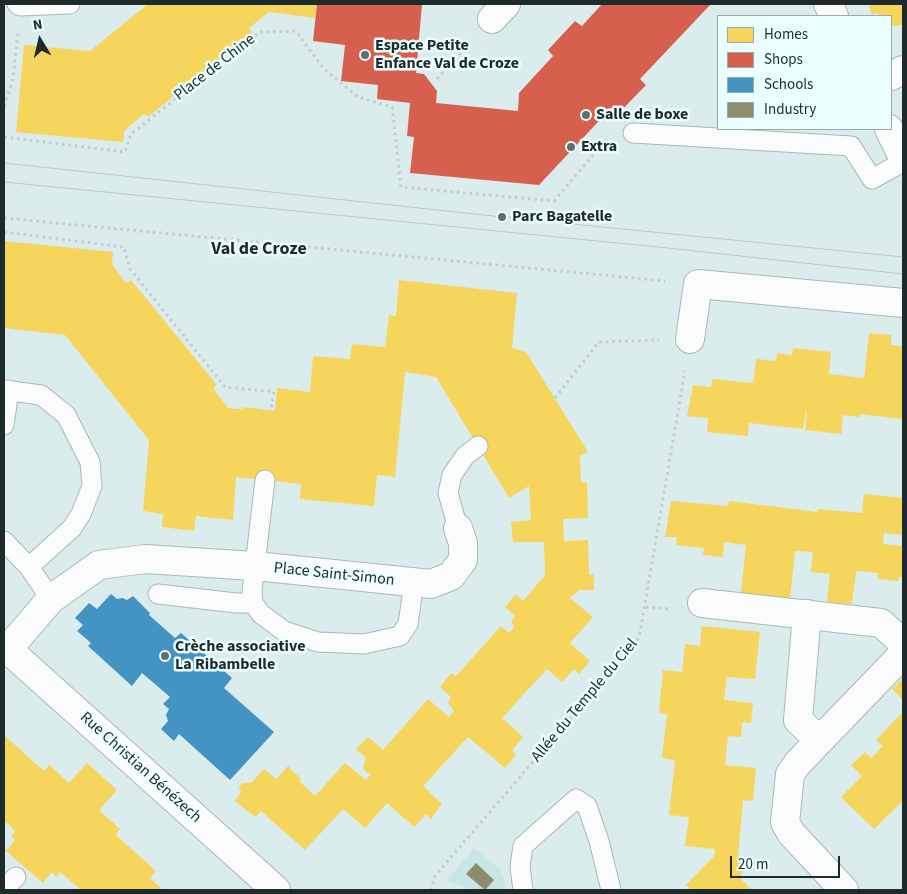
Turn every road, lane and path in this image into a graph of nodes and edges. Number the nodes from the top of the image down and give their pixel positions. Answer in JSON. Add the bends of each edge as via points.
{"nodes":[{"id":1,"x":70,"y":4,"type":"edge"},
{"id":2,"x":18,"y":5,"type":"edge"},
{"id":3,"x":499,"y":11,"type":"edge"},
{"id":4,"x":437,"y":79,"type":"dead end"},
{"id":5,"x":4,"y":106,"type":"edge"},
{"id":6,"x":398,"y":119,"type":"dead end"},
{"id":7,"x":394,"y":124,"type":"junction"},
{"id":8,"x":889,"y":130,"type":"edge"},
{"id":9,"x":633,"y":133,"type":"joint"},
{"id":10,"x":4,"y":137,"type":"edge"},
{"id":11,"x":903,"y":160,"type":"edge"},
{"id":12,"x":4,"y":218,"type":"edge"},
{"id":13,"x":4,"y":232,"type":"edge"},
{"id":14,"x":698,"y":284,"type":"junction"},
{"id":15,"x":903,"y":303,"type":"edge"},
{"id":16,"x":690,"y":339,"type":"joint"},
{"id":17,"x":682,"y":389,"type":"dead end"},
{"id":18,"x":6,"y":390,"type":"edge"},
{"id":19,"x":555,"y":398,"type":"dead end"},
{"id":20,"x":271,"y":410,"type":"dead end"},
{"id":21,"x":4,"y":425,"type":"edge"},
{"id":22,"x":478,"y":446,"type":"dead end"},
{"id":23,"x":265,"y":480,"type":"dead end"},
{"id":24,"x":458,"y":528,"type":"joint"},
{"id":25,"x":4,"y":541,"type":"edge"},
{"id":26,"x":255,"y":566,"type":"junction"},
{"id":27,"x":29,"y":567,"type":"junction"},
{"id":28,"x":414,"y":583,"type":"junction"},
{"id":29,"x":158,"y":594,"type":"dead end"},
{"id":30,"x":51,"y":599,"type":"junction"},
{"id":31,"x":253,"y":603,"type":"junction"},
{"id":32,"x":702,"y":603,"type":"dead end"},
{"id":33,"x":807,"y":614,"type":"junction"},
{"id":34,"x":903,"y":642,"type":"edge"},
{"id":35,"x":6,"y":648,"type":"edge"},
{"id":36,"x":903,"y":654,"type":"edge"},
{"id":37,"x":820,"y":740,"type":"junction"},
{"id":38,"x":276,"y":890,"type":"edge"},
{"id":39,"x":431,"y":890,"type":"edge"},
{"id":40,"x":523,"y":890,"type":"edge"},
{"id":41,"x":611,"y":890,"type":"edge"},
{"id":42,"x":844,"y":890,"type":"edge"}],
"edges":[{"from":1,"to":2,"type":"lane"},
{"from":2,"to":5,"type":"path","via":[[13,79]]},
{"from":3,"to":4,"type":"path"},
{"from":6,"to":7,"type":"path"},
{"from":7,"to":9,"type":"path","name":"Place de Chine","via":[[401,188],[554,202],[615,129]]},
{"from":7,"to":10,"type":"path","name":"Place de Chine","via":[[392,107],[358,97],[323,68],[296,31],[260,32],[131,134],[125,152]]},
{"from":8,"to":11,"type":"street"},
{"from":9,"to":11,"type":"lane","via":[[851,146],[872,179]]},
{"from":12,"to":14,"type":"path"},
{"from":13,"to":20,"type":"path","via":[[124,247],[130,269],[226,387],[274,392]]},
{"from":14,"to":15,"type":"street"},
{"from":14,"to":16,"type":"street"},
{"from":16,"to":19,"type":"path","via":[[599,342]]},
{"from":17,"to":39,"type":"path","name":"Allée du Temple du Ciel","via":[[639,638],[435,876]]},
{"from":18,"to":21,"type":"lane"},
{"from":18,"to":27,"type":"lane","via":[[41,395],[66,415],[90,462],[92,486],[81,514],[72,528]]},
{"from":22,"to":24,"type":"lane","via":[[464,456],[452,475],[448,493]]},
{"from":23,"to":26,"type":"lane"},
{"from":24,"to":28,"type":"street","name":"Place Saint-Simon","via":[[463,543],[463,560],[451,576],[430,584]]},
{"from":25,"to":27,"type":"lane"},
{"from":26,"to":28,"type":"street","name":"Place Saint-Simon"},
{"from":26,"to":30,"type":"street","name":"Place Saint-Simon","via":[[144,559],[99,565]]},
{"from":26,"to":31,"type":"lane","name":"Place Saint-Simon"},
{"from":27,"to":30,"type":"lane"},
{"from":28,"to":31,"type":"lane","name":"Place Saint-Simon","via":[[408,624],[400,636],[364,644],[318,642],[284,631]]},
{"from":29,"to":31,"type":"lane","via":[[236,604]]},
{"from":30,"to":35,"type":"street","name":"Place Saint-Simon"},
{"from":32,"to":33,"type":"street"},
{"from":33,"to":34,"type":"street","via":[[881,623]]},
{"from":33,"to":37,"type":"street","via":[[798,720]]},
{"from":35,"to":38,"type":"street","name":"Rue Christian Bénézech"},
{"from":36,"to":37,"type":"street"},
{"from":37,"to":42,"type":"street","via":[[790,774],[785,822]]},
{"from":40,"to":41,"type":"lane","via":[[520,868],[523,846],[576,799],[587,806]]}]}
